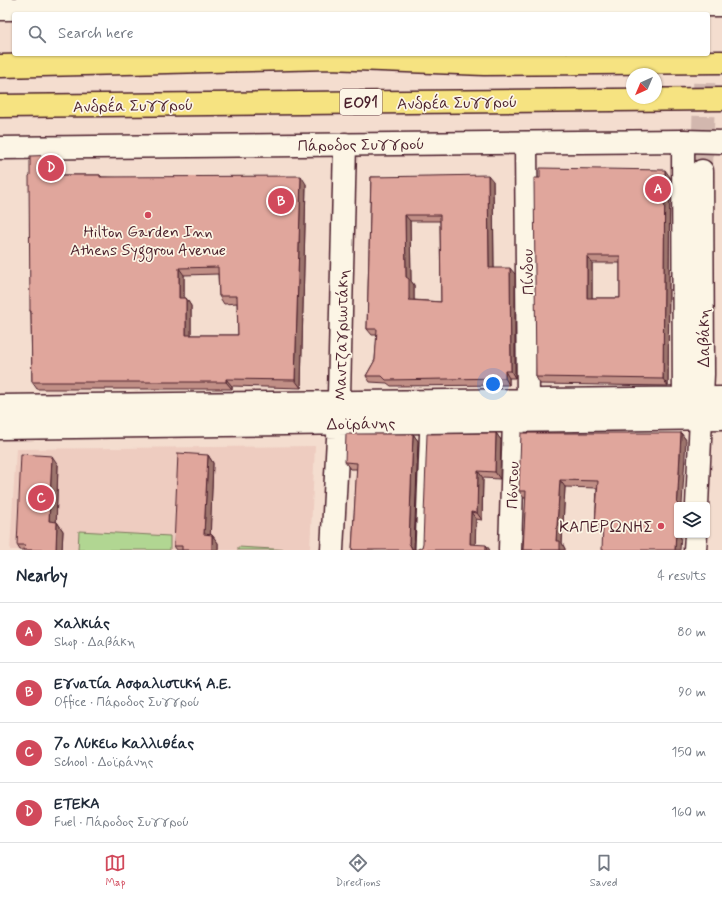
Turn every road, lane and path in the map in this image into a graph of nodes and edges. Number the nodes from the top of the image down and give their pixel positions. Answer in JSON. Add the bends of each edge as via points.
{"nodes":[{"id":1,"x":684,"y":3,"type":"edge"},
{"id":2,"x":722,"y":5,"type":"edge"},
{"id":3,"x":331,"y":7,"type":"edge"},
{"id":4,"x":0,"y":9,"type":"edge"},
{"id":5,"x":330,"y":56,"type":"edge"},
{"id":6,"x":722,"y":62,"type":"edge"},
{"id":7,"x":0,"y":66,"type":"edge"},
{"id":8,"x":722,"y":99,"type":"edge"},
{"id":9,"x":0,"y":106,"type":"edge"},
{"id":10,"x":683,"y":141,"type":"junction"},
{"id":11,"x":526,"y":142,"type":"junction"},
{"id":12,"x":722,"y":142,"type":"edge"},
{"id":13,"x":345,"y":144,"type":"junction"},
{"id":14,"x":0,"y":148,"type":"edge"},
{"id":15,"x":702,"y":171,"type":"tunnel mouth"},
{"id":16,"x":528,"y":401,"type":"junction"},
{"id":17,"x":0,"y":406,"type":"edge"},
{"id":18,"x":702,"y":408,"type":"edge"},
{"id":19,"x":339,"y":413,"type":"junction"},
{"id":20,"x":514,"y":421,"type":"junction"},
{"id":21,"x":426,"y":422,"type":"junction"},
{"id":22,"x":0,"y":428,"type":"edge"},
{"id":23,"x":697,"y":502,"type":"edge"},
{"id":24,"x":696,"y":538,"type":"edge"},
{"id":25,"x":332,"y":550,"type":"edge"},
{"id":26,"x":421,"y":550,"type":"edge"},
{"id":27,"x":510,"y":550,"type":"edge"},
{"id":28,"x":696,"y":550,"type":"edge"}],
"edges":[{"from":1,"to":2,"type":"street"},
{"from":1,"to":3,"type":"street"},
{"from":3,"to":4,"type":"street"},
{"from":5,"to":6,"type":"highway","via":[[484,64]]},
{"from":5,"to":7,"type":"highway"},
{"from":8,"to":9,"type":"highway","name":"Ανδρέα Συγγρού","number":"ΕΟ91"},
{"from":10,"to":11,"type":"street","name":"Πάροδος Συγγρού"},
{"from":10,"to":12,"type":"street","name":"Πάροδος Συγγρού"},
{"from":10,"to":18,"type":"street","name":"Δαβάκη"},
{"from":11,"to":13,"type":"street","name":"Πάροδος Συγγρού"},
{"from":11,"to":16,"type":"street","name":"Πίνδου"},
{"from":13,"to":14,"type":"street","name":"Πάροδος Συγγρού"},
{"from":13,"to":19,"type":"street","name":"Μαντζαγριωτάκη"},
{"from":15,"to":18,"type":"street","name":"Δαβάκη"},
{"from":16,"to":18,"type":"street","name":"Δοϊράνης"},
{"from":16,"to":19,"type":"street","name":"Δοϊράνης"},
{"from":17,"to":19,"type":"street","name":"Δοϊράνης"},
{"from":18,"to":20,"type":"street","name":"Δοϊράνης"},
{"from":18,"to":23,"type":"street","name":"Δαβάκη"},
{"from":19,"to":21,"type":"street","name":"Δοϊράνης"},
{"from":19,"to":22,"type":"street","name":"Δοϊράνης"},
{"from":19,"to":25,"type":"street","name":"Μαντζαγριωτάκη"},
{"from":20,"to":21,"type":"street","name":"Δοϊράνης"},
{"from":20,"to":27,"type":"street","name":"Πόντου"},
{"from":21,"to":26,"type":"lane"},
{"from":24,"to":28,"type":"street"}]}
